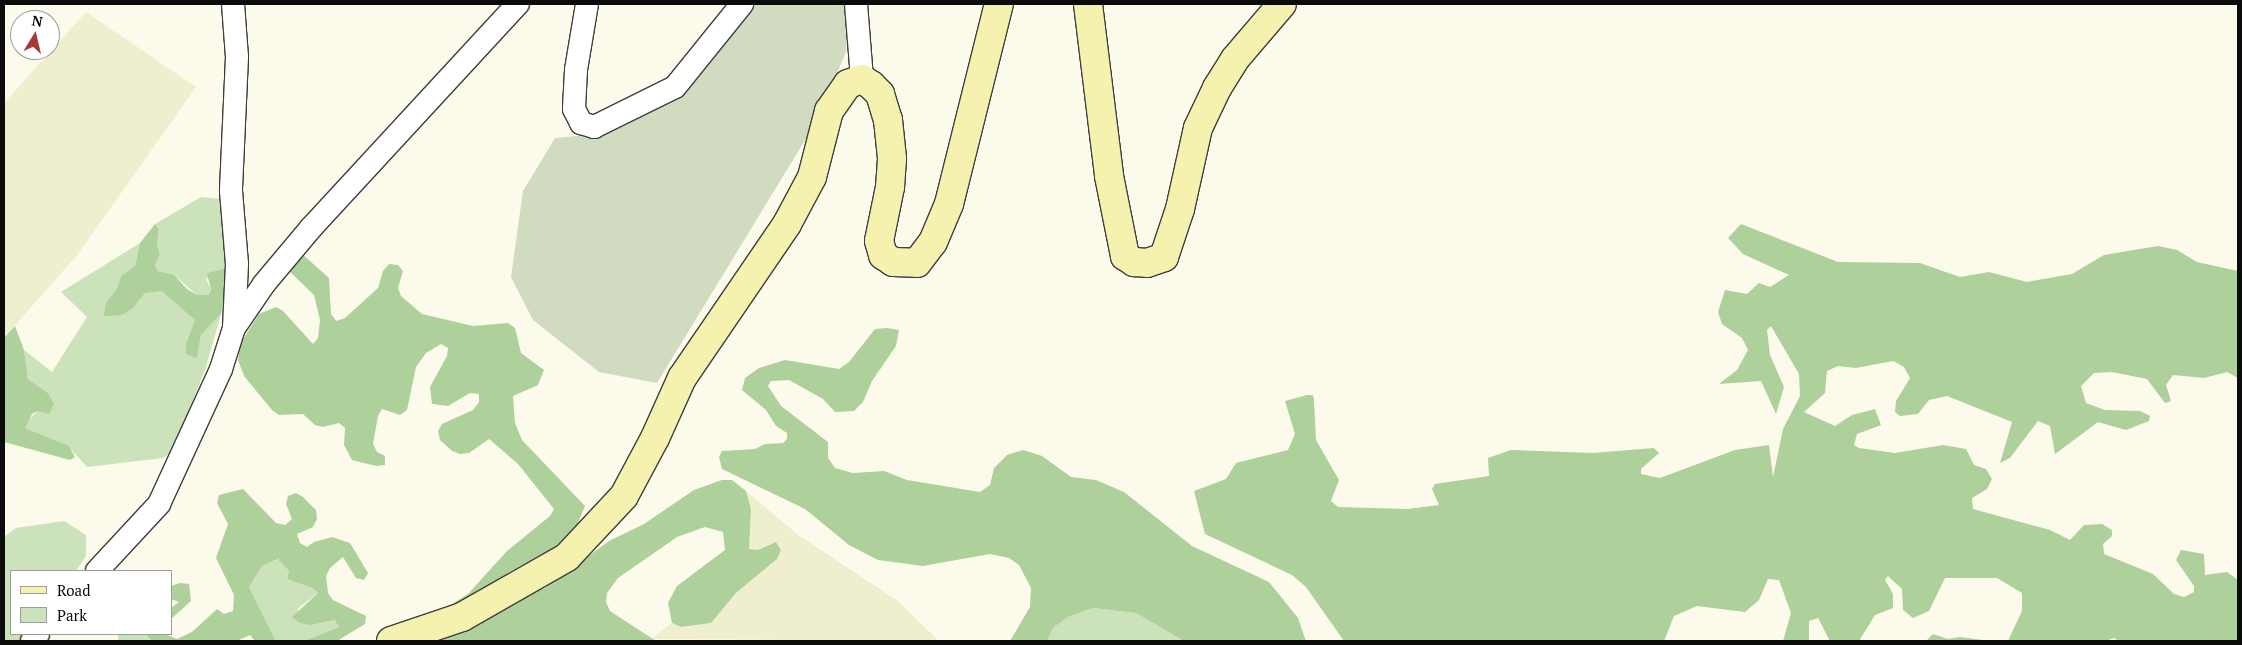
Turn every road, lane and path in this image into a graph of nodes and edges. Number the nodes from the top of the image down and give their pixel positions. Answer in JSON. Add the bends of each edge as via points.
{"nodes":[{"id":1,"x":233,"y":4,"type":"edge"},
{"id":2,"x":518,"y":4,"type":"edge"},
{"id":3,"x":587,"y":4,"type":"edge"},
{"id":4,"x":742,"y":4,"type":"edge"},
{"id":5,"x":856,"y":4,"type":"edge"},
{"id":6,"x":1000,"y":4,"type":"edge"},
{"id":7,"x":1088,"y":4,"type":"edge"},
{"id":8,"x":1282,"y":4,"type":"edge"},
{"id":9,"x":862,"y":79,"type":"junction"},
{"id":10,"x":234,"y":328,"type":"junction"},
{"id":11,"x":98,"y":570,"type":"edge"},
{"id":12,"x":390,"y":641,"type":"edge"}],
"edges":[{"from":1,"to":10,"type":"street","via":[[237,58],[230,191],[237,264]]},
{"from":2,"to":10,"type":"street","via":[[311,228],[264,284]]},
{"from":3,"to":4,"type":"street","via":[[574,109],[581,123],[594,127],[675,87]]},
{"from":5,"to":9,"type":"street"},
{"from":6,"to":9,"type":"street","via":[[949,204],[933,242],[917,262],[893,262],[883,255],[879,240],[892,159],[888,120],[880,94]]},
{"from":7,"to":8,"type":"street","via":[[1109,176],[1125,256],[1134,262],[1147,262],[1164,258],[1180,209],[1198,128],[1216,88],[1235,59]]},
{"from":9,"to":12,"type":"street","via":[[848,84],[837,95],[829,111],[812,177],[787,224],[682,378],[656,438],[624,496],[567,557],[462,618]]},
{"from":10,"to":11,"type":"street","via":[[221,370],[159,504]]}]}
